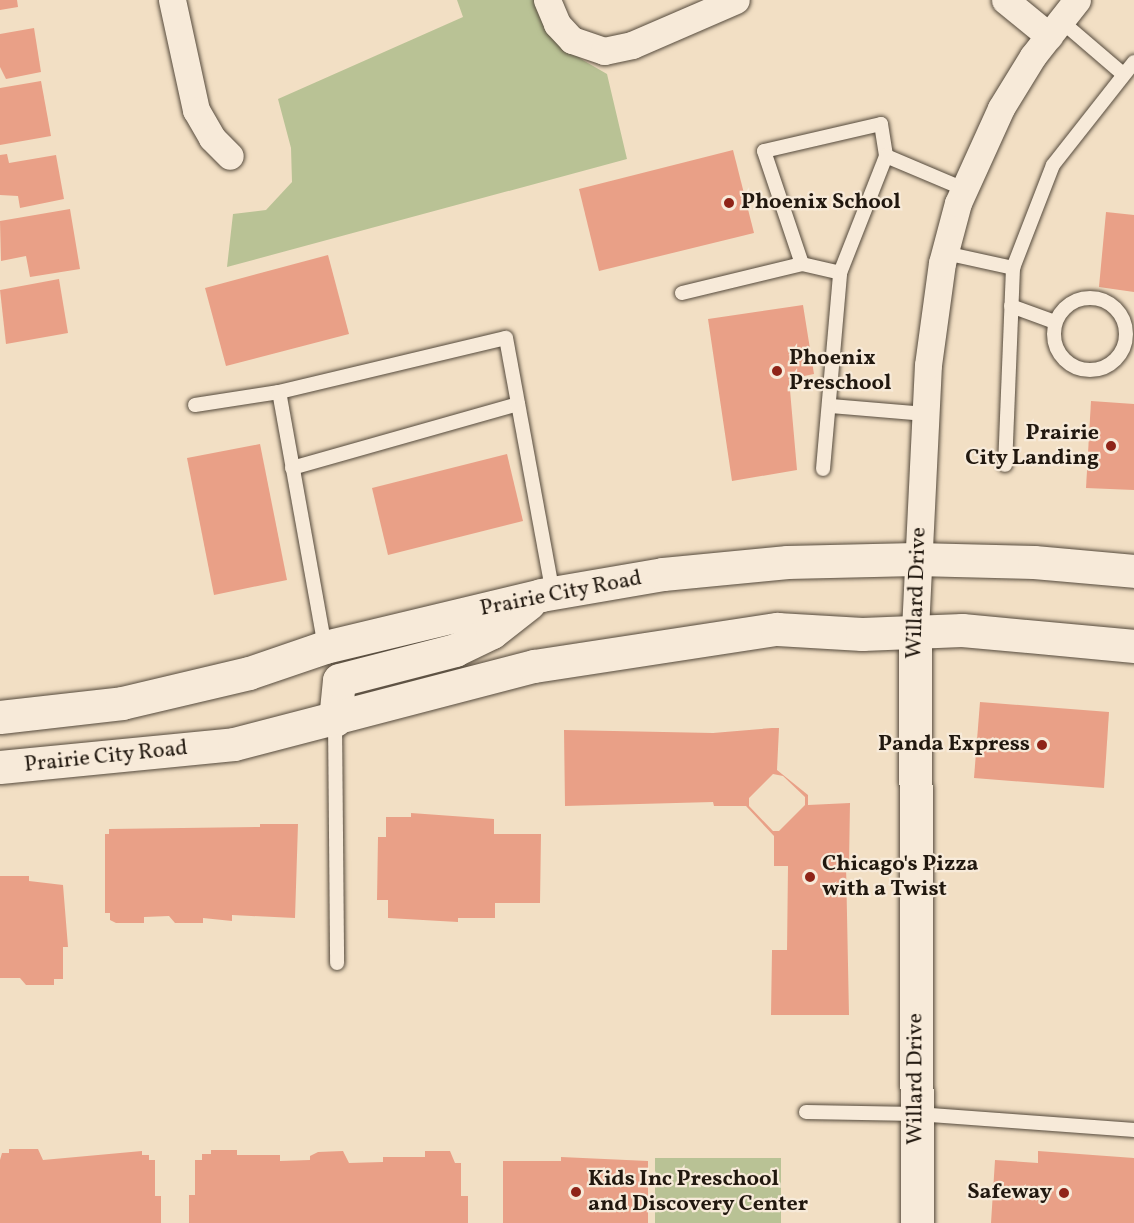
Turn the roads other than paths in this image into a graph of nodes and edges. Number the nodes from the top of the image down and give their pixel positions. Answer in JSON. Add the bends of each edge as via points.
{"nodes":[{"id":1,"x":172,"y":0,"type":"edge"},
{"id":2,"x":547,"y":0,"type":"edge"},
{"id":3,"x":736,"y":0,"type":"edge"},
{"id":4,"x":1005,"y":0,"type":"edge"},
{"id":5,"x":1063,"y":13,"type":"edge"},
{"id":6,"x":1134,"y":62,"type":"edge"},
{"id":7,"x":1123,"y":74,"type":"junction"},
{"id":8,"x":230,"y":156,"type":"dead end"},
{"id":9,"x":886,"y":156,"type":"junction"},
{"id":10,"x":964,"y":189,"type":"junction"},
{"id":11,"x":945,"y":253,"type":"junction"},
{"id":12,"x":802,"y":264,"type":"junction"},
{"id":13,"x":1013,"y":268,"type":"junction"},
{"id":14,"x":840,"y":273,"type":"junction"},
{"id":15,"x":682,"y":293,"type":"dead end"},
{"id":16,"x":1011,"y":306,"type":"junction"},
{"id":17,"x":1055,"y":322,"type":"junction"},
{"id":18,"x":279,"y":392,"type":"junction"},
{"id":19,"x":518,"y":404,"type":"junction"},
{"id":20,"x":195,"y":405,"type":"dead end"},
{"id":21,"x":832,"y":406,"type":"junction"},
{"id":22,"x":925,"y":414,"type":"junction"},
{"id":23,"x":1005,"y":465,"type":"dead end"},
{"id":24,"x":292,"y":468,"type":"junction"},
{"id":25,"x":823,"y":470,"type":"dead end"},
{"id":26,"x":916,"y":559,"type":"junction"},
{"id":27,"x":1134,"y":571,"type":"edge"},
{"id":28,"x":545,"y":595,"type":"junction"},
{"id":29,"x":915,"y":630,"type":"junction"},
{"id":30,"x":1134,"y":646,"type":"edge"},
{"id":31,"x":325,"y":647,"type":"junction"},
{"id":32,"x":0,"y":717,"type":"edge"},
{"id":33,"x":335,"y":720,"type":"junction"},
{"id":34,"x":0,"y":767,"type":"edge"},
{"id":35,"x":337,"y":963,"type":"dead end"},
{"id":36,"x":806,"y":1112,"type":"dead end"},
{"id":37,"x":916,"y":1113,"type":"junction"},
{"id":38,"x":1134,"y":1130,"type":"edge"},
{"id":39,"x":917,"y":1223,"type":"edge"}],
"edges":[{"from":1,"to":8,"type":"street","via":[[196,110],[212,138]]},
{"from":2,"to":3,"type":"street","via":[[557,24],[572,40],[604,51],[632,45]]},
{"from":4,"to":5,"type":"street"},
{"from":5,"to":7,"type":"lane"},
{"from":5,"to":10,"type":"street","name":"Willard Drive","via":[[1001,108]]},
{"from":6,"to":7,"type":"lane"},
{"from":7,"to":13,"type":"lane","via":[[1053,165]]},
{"from":9,"to":10,"type":"lane"},
{"from":9,"to":12,"type":"lane","via":[[880,123],[764,151]]},
{"from":9,"to":14,"type":"lane"},
{"from":10,"to":11,"type":"street","name":"Willard Drive"},
{"from":11,"to":13,"type":"lane"},
{"from":11,"to":22,"type":"street","name":"Willard Drive","via":[[931,324]]},
{"from":12,"to":14,"type":"lane"},
{"from":12,"to":15,"type":"lane"},
{"from":13,"to":16,"type":"lane"},
{"from":14,"to":21,"type":"lane"},
{"from":16,"to":17,"type":"lane"},
{"from":16,"to":23,"type":"lane"},
{"from":17,"to":17,"type":"lane","via":[[1059,352],[1071,365],[1083,370],[1107,367],[1123,350],[1126,326],[1115,306],[1104,300],[1093,297],[1070,303]]},
{"from":18,"to":19,"type":"lane","via":[[506,338]]},
{"from":18,"to":20,"type":"lane"},
{"from":18,"to":24,"type":"lane"},
{"from":19,"to":24,"type":"lane"},
{"from":19,"to":28,"type":"lane"},
{"from":21,"to":22,"type":"lane"},
{"from":21,"to":25,"type":"lane"},
{"from":22,"to":26,"type":"street","name":"Willard Drive"},
{"from":24,"to":31,"type":"lane"},
{"from":26,"to":27,"type":"main road","name":"Prairie City Road","via":[[1034,562]]},
{"from":26,"to":28,"type":"main road","name":"Prairie City Road","via":[[787,562],[663,574]]},
{"from":26,"to":29,"type":"street","name":"Willard Drive"},
{"from":28,"to":31,"type":"main road","name":"Prairie City Road"},
{"from":28,"to":33,"type":"main road","via":[[492,632],[455,650],[339,680]]},
{"from":29,"to":30,"type":"main road","name":"Prairie City Road","via":[[962,630]]},
{"from":29,"to":33,"type":"main road","name":"Prairie City Road","via":[[862,634],[777,629],[652,646],[534,666]]},
{"from":29,"to":37,"type":"main road","name":"Willard Drive"},
{"from":31,"to":32,"type":"main road","name":"Prairie City Road","via":[[249,673],[122,703]]},
{"from":33,"to":34,"type":"main road","name":"Prairie City Road","via":[[234,744]]},
{"from":33,"to":35,"type":"lane"},
{"from":36,"to":37,"type":"lane"},
{"from":37,"to":38,"type":"lane"},
{"from":37,"to":39,"type":"main road","name":"Willard Drive"}]}
